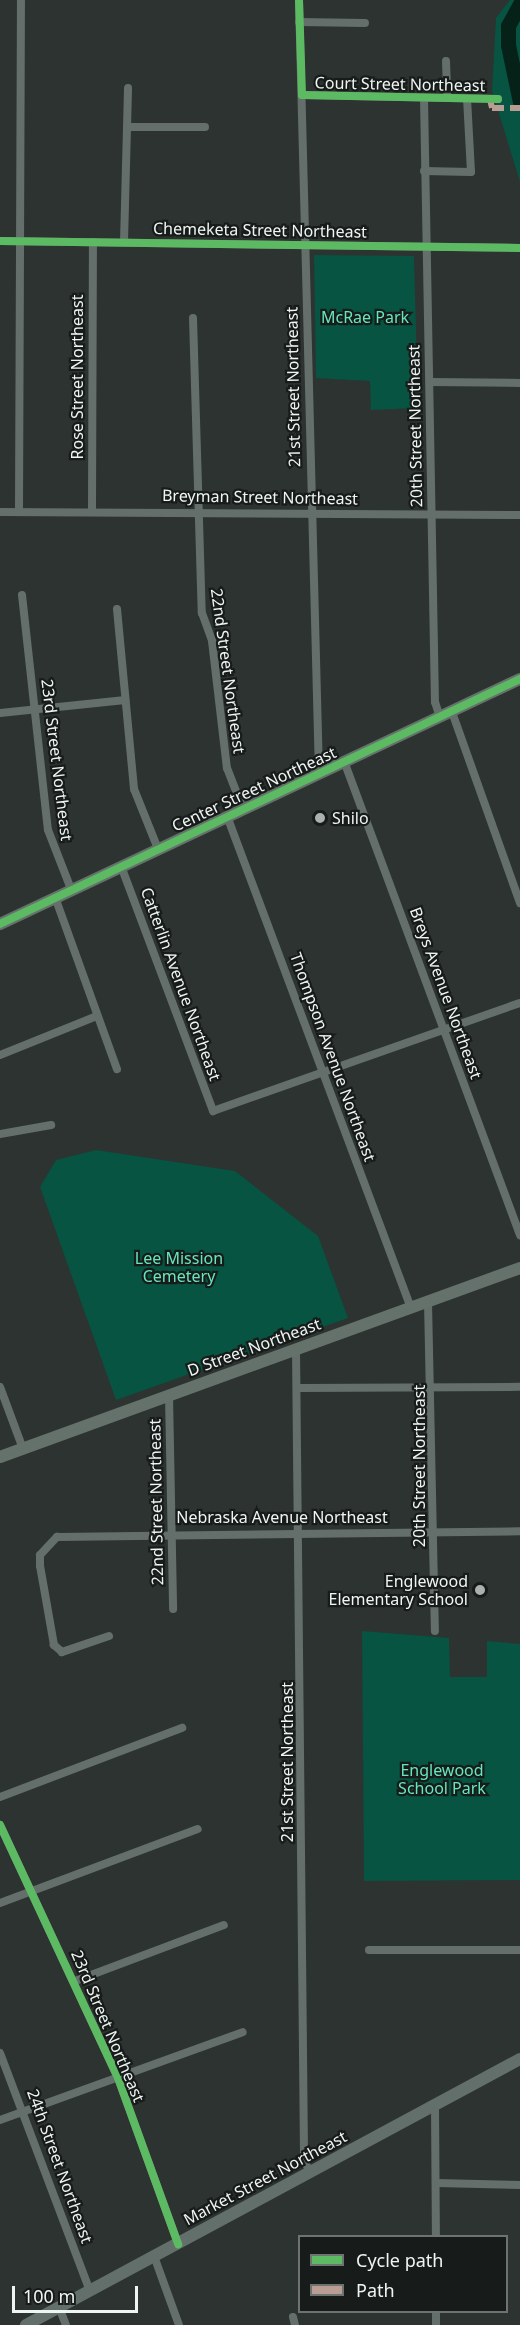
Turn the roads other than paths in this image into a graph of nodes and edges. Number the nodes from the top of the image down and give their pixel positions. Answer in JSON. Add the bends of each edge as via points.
{"nodes":[{"id":1,"x":21,"y":0,"type":"edge"},
{"id":2,"x":299,"y":0,"type":"edge"},
{"id":3,"x":299,"y":22,"type":"junction"},
{"id":4,"x":365,"y":23,"type":"dead end"},
{"id":5,"x":446,"y":61,"type":"dead end"},
{"id":6,"x":128,"y":88,"type":"dead end"},
{"id":7,"x":302,"y":95,"type":"junction"},
{"id":8,"x":424,"y":98,"type":"junction"},
{"id":9,"x":447,"y":98,"type":"junction"},
{"id":10,"x":467,"y":99,"type":"junction"},
{"id":11,"x":498,"y":99,"type":"dead end"},
{"id":12,"x":128,"y":127,"type":"junction"},
{"id":13,"x":205,"y":127,"type":"dead end"},
{"id":14,"x":424,"y":171,"type":"junction"},
{"id":15,"x":0,"y":241,"type":"edge"},
{"id":16,"x":20,"y":242,"type":"junction"},
{"id":17,"x":93,"y":242,"type":"junction"},
{"id":18,"x":124,"y":242,"type":"junction"},
{"id":19,"x":305,"y":243,"type":"junction"},
{"id":20,"x":426,"y":245,"type":"junction"},
{"id":21,"x":520,"y":248,"type":"edge"},
{"id":22,"x":193,"y":318,"type":"dead end"},
{"id":23,"x":430,"y":382,"type":"junction"},
{"id":24,"x":520,"y":383,"type":"edge"},
{"id":25,"x":198,"y":510,"type":"junction"},
{"id":26,"x":19,"y":511,"type":"junction"},
{"id":27,"x":0,"y":512,"type":"edge"},
{"id":28,"x":92,"y":512,"type":"junction"},
{"id":29,"x":310,"y":513,"type":"junction"},
{"id":30,"x":431,"y":515,"type":"junction"},
{"id":31,"x":520,"y":516,"type":"edge"},
{"id":32,"x":22,"y":595,"type":"dead end"},
{"id":33,"x":117,"y":609,"type":"dead end"},
{"id":34,"x":520,"y":680,"type":"edge"},
{"id":35,"x":125,"y":700,"type":"junction"},
{"id":36,"x":34,"y":710,"type":"junction"},
{"id":37,"x":0,"y":713,"type":"edge"},
{"id":38,"x":446,"y":715,"type":"junction"},
{"id":39,"x":344,"y":761,"type":"junction"},
{"id":40,"x":319,"y":772,"type":"junction"},
{"id":41,"x":243,"y":809,"type":"junction"},
{"id":42,"x":227,"y":816,"type":"junction"},
{"id":43,"x":158,"y":849,"type":"junction"},
{"id":44,"x":121,"y":866,"type":"junction"},
{"id":45,"x":71,"y":890,"type":"junction"},
{"id":46,"x":55,"y":897,"type":"junction"},
{"id":47,"x":520,"y":903,"type":"edge"},
{"id":48,"x":0,"y":924,"type":"edge"},
{"id":49,"x":520,"y":1003,"type":"edge"},
{"id":50,"x":98,"y":1016,"type":"junction"},
{"id":51,"x":444,"y":1030,"type":"junction"},
{"id":52,"x":0,"y":1054,"type":"edge"},
{"id":53,"x":117,"y":1069,"type":"dead end"},
{"id":54,"x":323,"y":1072,"type":"junction"},
{"id":55,"x":51,"y":1125,"type":"dead end"},
{"id":56,"x":0,"y":1134,"type":"edge"},
{"id":57,"x":520,"y":1235,"type":"edge"},
{"id":58,"x":520,"y":1268,"type":"edge"},
{"id":59,"x":428,"y":1302,"type":"junction"},
{"id":60,"x":411,"y":1308,"type":"junction"},
{"id":61,"x":296,"y":1349,"type":"junction"},
{"id":62,"x":434,"y":1387,"type":"junction"},
{"id":63,"x":520,"y":1387,"type":"edge"},
{"id":64,"x":0,"y":1388,"type":"edge"},
{"id":65,"x":300,"y":1388,"type":"junction"},
{"id":66,"x":169,"y":1395,"type":"junction"},
{"id":67,"x":23,"y":1449,"type":"junction"},
{"id":68,"x":0,"y":1457,"type":"edge"},
{"id":69,"x":300,"y":1531,"type":"junction"},
{"id":70,"x":434,"y":1531,"type":"junction"},
{"id":71,"x":520,"y":1531,"type":"edge"},
{"id":72,"x":171,"y":1533,"type":"junction"},
{"id":73,"x":173,"y":1609,"type":"dead end"},
{"id":74,"x":435,"y":1631,"type":"dead end"},
{"id":75,"x":109,"y":1636,"type":"dead end"},
{"id":76,"x":182,"y":1728,"type":"dead end"},
{"id":77,"x":0,"y":1797,"type":"edge"},
{"id":78,"x":0,"y":1825,"type":"edge"},
{"id":79,"x":198,"y":1829,"type":"dead end"},
{"id":80,"x":35,"y":1890,"type":"junction"},
{"id":81,"x":0,"y":1903,"type":"edge"},
{"id":82,"x":224,"y":1925,"type":"dead end"},
{"id":83,"x":369,"y":1950,"type":"dead end"},
{"id":84,"x":520,"y":1950,"type":"edge"},
{"id":85,"x":75,"y":1981,"type":"junction"},
{"id":86,"x":243,"y":2032,"type":"dead end"},
{"id":87,"x":0,"y":2053,"type":"edge"},
{"id":88,"x":520,"y":2059,"type":"edge"},
{"id":89,"x":118,"y":2078,"type":"junction"},
{"id":90,"x":435,"y":2106,"type":"junction"},
{"id":91,"x":25,"y":2112,"type":"junction"},
{"id":92,"x":0,"y":2121,"type":"edge"},
{"id":93,"x":310,"y":2174,"type":"junction"},
{"id":94,"x":435,"y":2183,"type":"junction"},
{"id":95,"x":520,"y":2185,"type":"edge"},
{"id":96,"x":436,"y":2235,"type":"edge"},
{"id":97,"x":178,"y":2244,"type":"junction"},
{"id":98,"x":154,"y":2256,"type":"junction"},
{"id":99,"x":90,"y":2291,"type":"junction"},
{"id":100,"x":59,"y":2307,"type":"junction"},
{"id":101,"x":26,"y":2325,"type":"edge"},
{"id":102,"x":66,"y":2325,"type":"edge"},
{"id":103,"x":179,"y":2325,"type":"edge"}],
"edges":[{"from":1,"to":16,"type":"street"},
{"from":2,"to":3,"type":"street","name":"21st Street Northeast"},
{"from":3,"to":4,"type":"street"},
{"from":3,"to":7,"type":"street","name":"21st Street Northeast"},
{"from":5,"to":9,"type":"street"},
{"from":6,"to":12,"type":"street"},
{"from":7,"to":8,"type":"street","name":"Court Street Northeast"},
{"from":7,"to":19,"type":"street","name":"21st Street Northeast"},
{"from":8,"to":9,"type":"street","name":"Court Street Northeast"},
{"from":8,"to":14,"type":"street","name":"20th Street Northeast"},
{"from":9,"to":10,"type":"street","name":"Court Street Northeast"},
{"from":10,"to":11,"type":"street","name":"Court Street Northeast"},
{"from":10,"to":14,"type":"street","via":[[471,172]]},
{"from":12,"to":13,"type":"street"},
{"from":12,"to":18,"type":"street"},
{"from":14,"to":20,"type":"street","name":"20th Street Northeast"},
{"from":15,"to":16,"type":"street","name":"Chemeketa Street Northeast"},
{"from":16,"to":17,"type":"street","name":"Chemeketa Street Northeast"},
{"from":16,"to":26,"type":"street"},
{"from":17,"to":18,"type":"street","name":"Chemeketa Street Northeast"},
{"from":17,"to":28,"type":"street","name":"Rose Street Northeast"},
{"from":18,"to":19,"type":"street","name":"Chemeketa Street Northeast"},
{"from":19,"to":20,"type":"street","name":"Chemeketa Street Northeast"},
{"from":19,"to":29,"type":"street","name":"21st Street Northeast"},
{"from":20,"to":21,"type":"street","name":"Chemeketa Street Northeast"},
{"from":20,"to":23,"type":"street","name":"20th Street Northeast"},
{"from":22,"to":25,"type":"street","name":"22nd Street Northeast"},
{"from":23,"to":24,"type":"street"},
{"from":23,"to":30,"type":"street","name":"20th Street Northeast"},
{"from":25,"to":28,"type":"street","name":"Breyman Street Northeast"},
{"from":25,"to":29,"type":"street","name":"Breyman Street Northeast"},
{"from":25,"to":41,"type":"street","name":"22nd Street Northeast","via":[[202,614],[212,641],[227,768]]},
{"from":26,"to":27,"type":"street","name":"Breyman Street Northeast"},
{"from":26,"to":28,"type":"street","name":"Breyman Street Northeast"},
{"from":29,"to":30,"type":"street","name":"Breyman Street Northeast"},
{"from":29,"to":40,"type":"street","name":"21st Street Northeast"},
{"from":30,"to":31,"type":"street","name":"Breyman Street Northeast"},
{"from":30,"to":38,"type":"street","name":"20th Street Northeast","via":[[435,702]]},
{"from":32,"to":36,"type":"street","name":"23rd Street Northeast"},
{"from":33,"to":35,"type":"street"},
{"from":34,"to":38,"type":"main road","name":"Center Street Northeast"},
{"from":35,"to":36,"type":"street"},
{"from":35,"to":43,"type":"street","via":[[137,802]]},
{"from":36,"to":37,"type":"street"},
{"from":36,"to":45,"type":"street","name":"23rd Street Northeast","via":[[51,844]]},
{"from":38,"to":39,"type":"main road","name":"Center Street Northeast"},
{"from":38,"to":47,"type":"street","name":"20th Street Northeast"},
{"from":39,"to":40,"type":"main road","name":"Center Street Northeast"},
{"from":39,"to":51,"type":"street","name":"Breys Avenue Northeast"},
{"from":40,"to":41,"type":"main road","name":"Center Street Northeast"},
{"from":41,"to":42,"type":"main road","name":"Center Street Northeast"},
{"from":42,"to":43,"type":"main road","name":"Center Street Northeast"},
{"from":42,"to":54,"type":"street","name":"Thompson Avenue Northeast"},
{"from":43,"to":44,"type":"main road","name":"Center Street Northeast"},
{"from":44,"to":45,"type":"main road","name":"Center Street Northeast"},
{"from":44,"to":54,"type":"street","name":"Catterlin Avenue Northeast","via":[[213,1111]]},
{"from":45,"to":46,"type":"main road","name":"Center Street Northeast"},
{"from":46,"to":48,"type":"main road","name":"Center Street Northeast"},
{"from":46,"to":50,"type":"street"},
{"from":49,"to":51,"type":"street"},
{"from":50,"to":52,"type":"street"},
{"from":50,"to":53,"type":"street"},
{"from":51,"to":54,"type":"street"},
{"from":51,"to":57,"type":"street","name":"Breys Avenue Northeast"},
{"from":54,"to":60,"type":"street","name":"Thompson Avenue Northeast"},
{"from":55,"to":56,"type":"street"},
{"from":58,"to":59,"type":"main road","name":"D Street Northeast"},
{"from":59,"to":60,"type":"main road","name":"D Street Northeast"},
{"from":59,"to":62,"type":"street","name":"20th Street Northeast"},
{"from":60,"to":61,"type":"main road","name":"D Street Northeast"},
{"from":61,"to":65,"type":"street","name":"21st Street Northeast"},
{"from":61,"to":66,"type":"main road","name":"D Street Northeast"},
{"from":62,"to":63,"type":"street"},
{"from":62,"to":65,"type":"street"},
{"from":62,"to":70,"type":"street","name":"20th Street Northeast"},
{"from":64,"to":67,"type":"street"},
{"from":65,"to":69,"type":"street","name":"21st Street Northeast"},
{"from":66,"to":67,"type":"main road","name":"D Street Northeast"},
{"from":66,"to":72,"type":"street","name":"22nd Street Northeast"},
{"from":67,"to":68,"type":"main road","name":"D Street Northeast"},
{"from":69,"to":70,"type":"street","name":"Nebraska Avenue Northeast"},
{"from":69,"to":72,"type":"street","name":"Nebraska Avenue Northeast"},
{"from":69,"to":93,"type":"street","name":"21st Street Northeast","via":[[304,2159]]},
{"from":70,"to":71,"type":"street","name":"Nebraska Avenue Northeast"},
{"from":70,"to":74,"type":"street","name":"20th Street Northeast"},
{"from":72,"to":73,"type":"street","name":"22nd Street Northeast"},
{"from":72,"to":75,"type":"street","name":"Nebraska Avenue Northeast","via":[[69,1534],[48,1544],[40,1555],[40,1579],[57,1650]]},
{"from":76,"to":77,"type":"street"},
{"from":78,"to":80,"type":"street","name":"23rd Street Northeast"},
{"from":79,"to":80,"type":"street"},
{"from":80,"to":81,"type":"street"},
{"from":80,"to":85,"type":"street","name":"23rd Street Northeast"},
{"from":82,"to":85,"type":"street"},
{"from":83,"to":84,"type":"street"},
{"from":85,"to":89,"type":"street","name":"23rd Street Northeast"},
{"from":86,"to":89,"type":"street"},
{"from":87,"to":91,"type":"street","name":"24th Street Northeast"},
{"from":88,"to":90,"type":"main road","name":"Market Street Northeast"},
{"from":89,"to":91,"type":"street"},
{"from":89,"to":97,"type":"street","name":"23rd Street Northeast"},
{"from":90,"to":93,"type":"main road","name":"Market Street Northeast"},
{"from":90,"to":94,"type":"street"},
{"from":91,"to":92,"type":"street"},
{"from":91,"to":99,"type":"street","name":"24th Street Northeast"},
{"from":93,"to":97,"type":"main road","name":"Market Street Northeast"},
{"from":94,"to":95,"type":"street"},
{"from":94,"to":96,"type":"street"},
{"from":97,"to":98,"type":"main road","name":"Market Street Northeast"},
{"from":98,"to":99,"type":"main road","name":"Market Street Northeast"},
{"from":98,"to":103,"type":"street"},
{"from":99,"to":100,"type":"main road","name":"Market Street Northeast"},
{"from":100,"to":101,"type":"main road","name":"Market Street Northeast"},
{"from":100,"to":102,"type":"street"}]}
